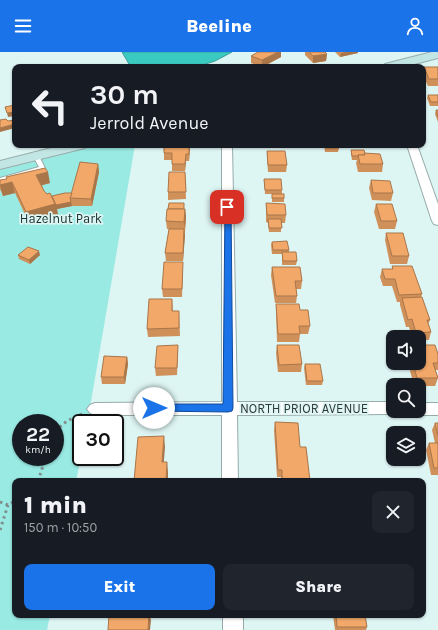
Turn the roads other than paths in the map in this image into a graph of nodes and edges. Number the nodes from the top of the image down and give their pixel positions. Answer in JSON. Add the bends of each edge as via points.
{"nodes":[{"id":1,"x":438,"y":54,"type":"edge"},
{"id":2,"x":400,"y":64,"type":"edge"},
{"id":3,"x":73,"y":148,"type":"edge"},
{"id":4,"x":227,"y":148,"type":"edge"},
{"id":5,"x":413,"y":148,"type":"edge"},
{"id":6,"x":39,"y":162,"type":"junction"},
{"id":7,"x":0,"y":165,"type":"edge"},
{"id":8,"x":0,"y":180,"type":"edge"},
{"id":9,"x":438,"y":221,"type":"edge"},
{"id":10,"x":228,"y":408,"type":"junction"},
{"id":11,"x":386,"y":408,"type":"edge"},
{"id":12,"x":426,"y":408,"type":"edge"},
{"id":13,"x":438,"y":408,"type":"edge"},
{"id":14,"x":95,"y":409,"type":"road end"},
{"id":15,"x":230,"y":478,"type":"edge"},
{"id":16,"x":233,"y":618,"type":"edge"},
{"id":17,"x":233,"y":630,"type":"edge"}],
"edges":[{"from":1,"to":2,"type":"street"},
{"from":3,"to":6,"type":"street"},
{"from":4,"to":10,"type":"street"},
{"from":5,"to":9,"type":"street"},
{"from":6,"to":7,"type":"street"},
{"from":6,"to":8,"type":"lane"},
{"from":10,"to":11,"type":"street","name":"NORTH PRIOR AVENUE"},
{"from":10,"to":14,"type":"street","name":"NORTH PRIOR AVENUE"},
{"from":10,"to":15,"type":"street"},
{"from":12,"to":13,"type":"street"},
{"from":16,"to":17,"type":"street"}]}
